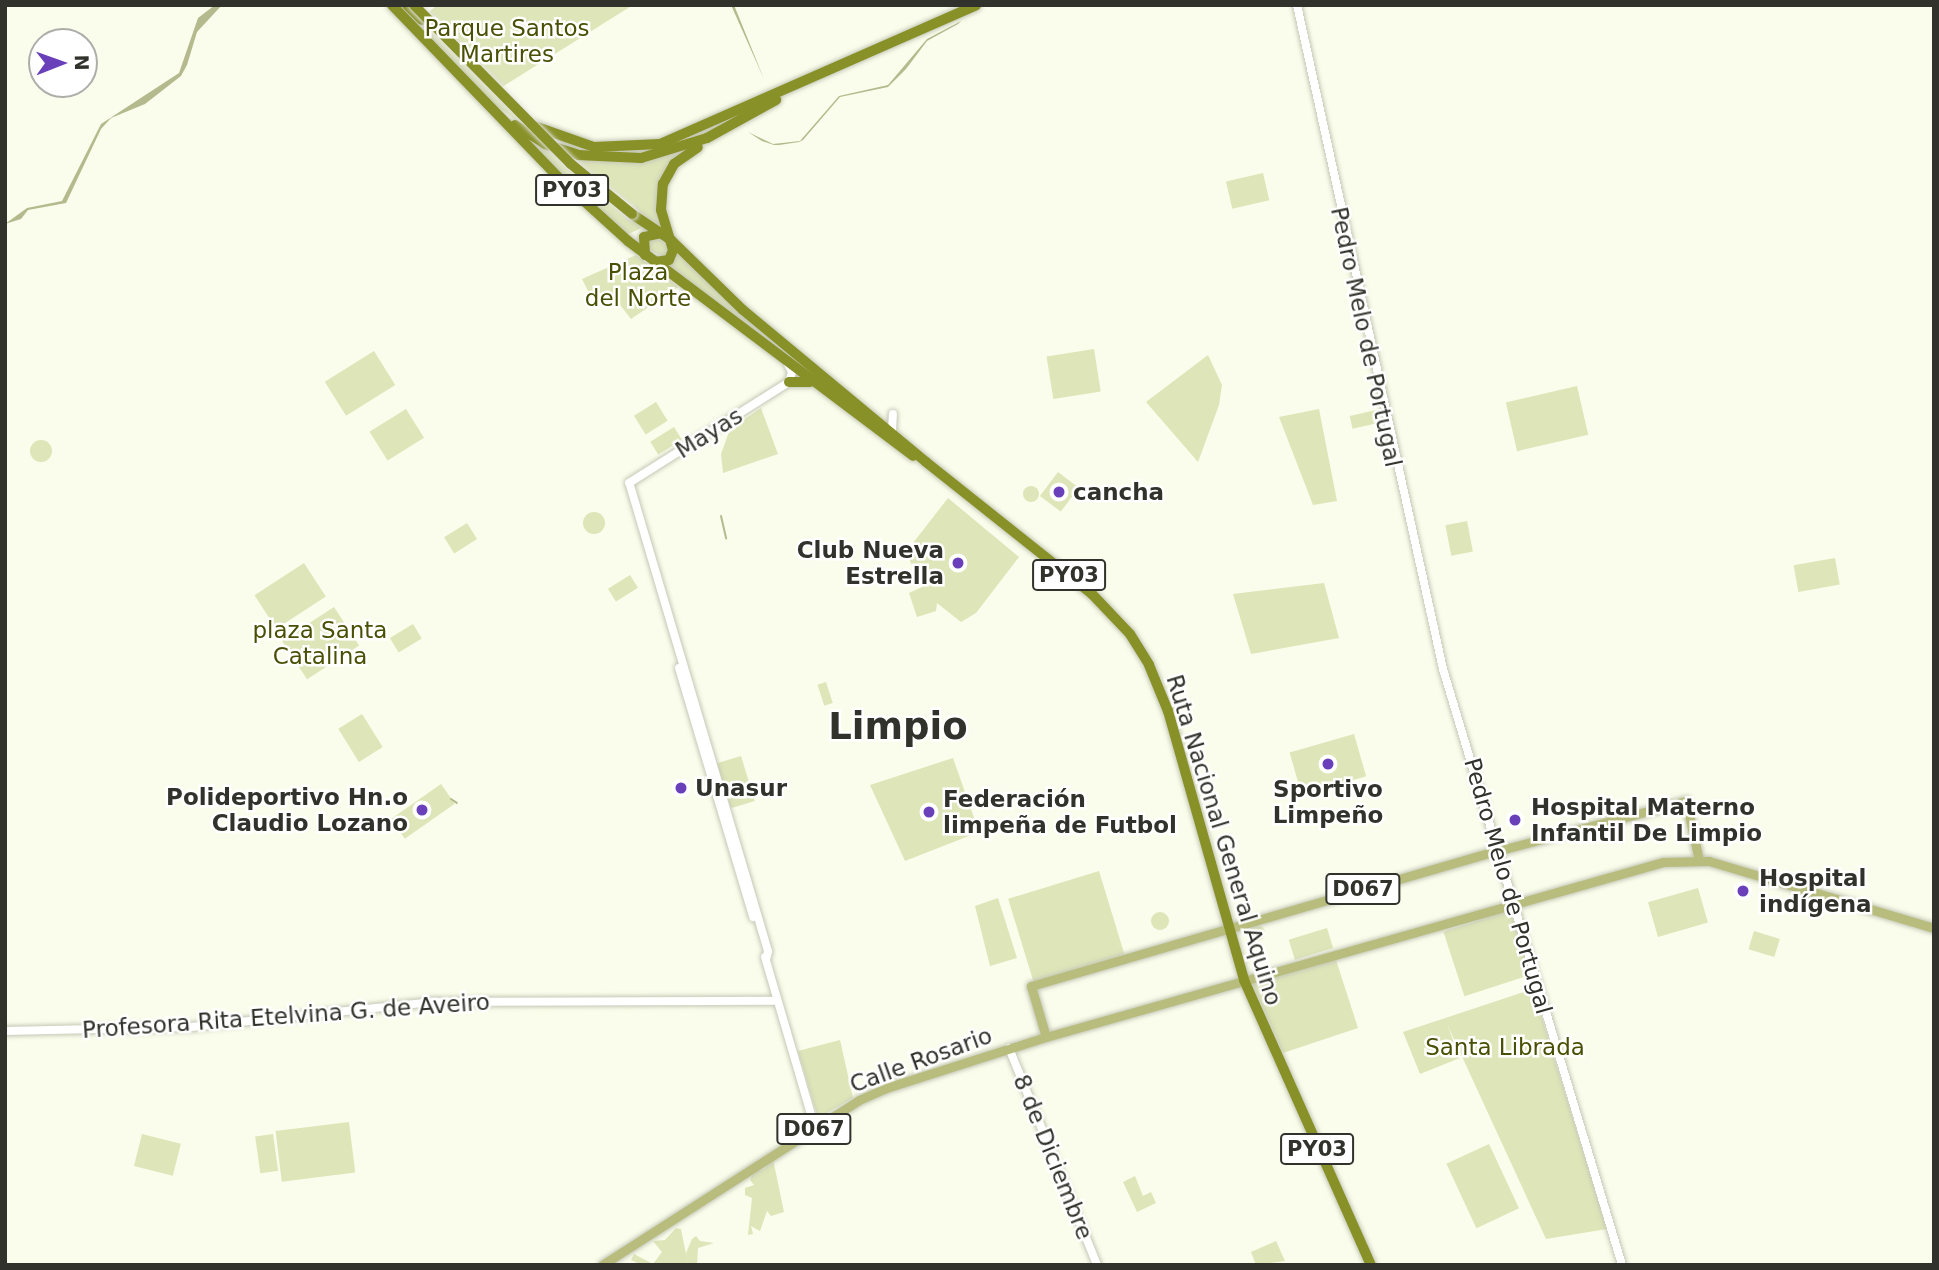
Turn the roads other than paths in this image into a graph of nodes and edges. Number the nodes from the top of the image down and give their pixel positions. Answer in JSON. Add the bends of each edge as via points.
{"nodes":[{"id":1,"x":392,"y":5,"type":"edge"},
{"id":2,"x":407,"y":5,"type":"edge"},
{"id":3,"x":414,"y":5,"type":"edge"},
{"id":4,"x":976,"y":5,"type":"edge"},
{"id":5,"x":1295,"y":5,"type":"edge"},
{"id":6,"x":486,"y":103,"type":"junction"},
{"id":7,"x":727,"y":123,"type":"junction"},
{"id":8,"x":707,"y":138,"type":"junction"},
{"id":9,"x":657,"y":233,"type":"junction"},
{"id":10,"x":671,"y":240,"type":"junction"},
{"id":11,"x":628,"y":241,"type":"junction"},
{"id":12,"x":645,"y":255,"type":"junction"},
{"id":13,"x":655,"y":262,"type":"junction"},
{"id":14,"x":784,"y":345,"type":"junction"},
{"id":15,"x":782,"y":356,"type":"junction"},
{"id":16,"x":798,"y":368,"type":"junction"},
{"id":17,"x":791,"y":381,"type":"junction"},
{"id":18,"x":828,"y":388,"type":"junction"},
{"id":19,"x":891,"y":414,"type":"joint"},
{"id":20,"x":892,"y":431,"type":"junction"},
{"id":21,"x":926,"y":463,"type":"junction"},
{"id":22,"x":1497,"y":850,"type":"junction"},
{"id":23,"x":1699,"y":860,"type":"junction"},
{"id":24,"x":1513,"y":905,"type":"junction"},
{"id":25,"x":1229,"y":928,"type":"junction"},
{"id":26,"x":1934,"y":928,"type":"edge"},
{"id":27,"x":1244,"y":980,"type":"junction"},
{"id":28,"x":777,"y":1001,"type":"junction"},
{"id":29,"x":5,"y":1031,"type":"edge"},
{"id":30,"x":1046,"y":1037,"type":"junction"},
{"id":31,"x":1009,"y":1048,"type":"junction"},
{"id":32,"x":815,"y":1128,"type":"junction"},
{"id":33,"x":602,"y":1265,"type":"edge"},
{"id":34,"x":1097,"y":1265,"type":"edge"},
{"id":35,"x":1371,"y":1265,"type":"edge"},
{"id":36,"x":1622,"y":1265,"type":"edge"}],
"edges":[{"from":1,"to":6,"type":"highway","name":"Ruta Nacional General Aquino","number":"PY03"},
{"from":2,"to":7,"type":"highway","number":"PY03","via":[[514,112],[565,139],[604,148],[644,147]]},
{"from":3,"to":9,"type":"highway","name":"Ruta Nacional General Aquino","number":"PY03","bridge":true,"via":[[571,164]]},
{"from":4,"to":7,"type":"highway","number":"PY03","via":[[795,86]]},
{"from":5,"to":22,"type":"street","name":"Pedro Melo de Portugal","via":[[1443,668]]},
{"from":6,"to":8,"type":"highway","number":"PY03","via":[[545,144],[592,157],[649,157]]},
{"from":6,"to":11,"type":"highway","name":"Ruta Nacional General Aquino","number":"PY03"},
{"from":7,"to":8,"type":"highway","number":"PY03"},
{"from":8,"to":10,"type":"highway","via":[[674,164],[663,184],[661,210]]},
{"from":9,"to":10,"type":"highway","name":"Ruta Nacional General Aquino","number":"PY03"},
{"from":9,"to":11,"type":"highway","via":[[640,232]]},
{"from":9,"to":12,"type":"highway","via":[[642,240]]},
{"from":10,"to":13,"type":"highway","via":[[669,260]]},
{"from":10,"to":14,"type":"highway","name":"Ruta Nacional General Aquino","number":"PY03"},
{"from":11,"to":12,"type":"highway","name":"Ruta Nacional General Aquino","number":"PY03"},
{"from":12,"to":13,"type":"highway","name":"Ruta Nacional General Aquino","number":"PY03"},
{"from":13,"to":15,"type":"highway","name":"Ruta Nacional General Aquino","number":"PY03"},
{"from":14,"to":16,"type":"highway"},
{"from":14,"to":18,"type":"highway","name":"Ruta Nacional General Aquino","number":"PY03"},
{"from":15,"to":16,"type":"highway","name":"Ruta Nacional General Aquino","number":"PY03"},
{"from":15,"to":17,"type":"street","via":[[792,372]]},
{"from":16,"to":17,"type":"highway"},
{"from":16,"to":18,"type":"highway","name":"Ruta Nacional General Aquino","number":"PY03"},
{"from":17,"to":18,"type":"highway"},
{"from":17,"to":28,"type":"street","name":"Mayas","via":[[630,487],[765,939]]},
{"from":18,"to":19,"type":"highway","via":[[875,412]]},
{"from":18,"to":20,"type":"highway","name":"Ruta Nacional General Aquino","number":"PY03"},
{"from":18,"to":21,"type":"highway","name":"Ruta Nacional General Aquino","number":"PY03"},
{"from":19,"to":20,"type":"street"},
{"from":20,"to":21,"type":"highway","name":"Ruta Nacional General Aquino","number":"PY03"},
{"from":21,"to":25,"type":"highway","name":"Ruta Nacional General Aquino","number":"PY03","via":[[1093,594],[1138,646],[1168,711]]},
{"from":22,"to":23,"type":"main road","number":"D067","via":[[1686,801]]},
{"from":22,"to":24,"type":"street","name":"Pedro Melo de Portugal"},
{"from":22,"to":25,"type":"main road","number":"D067"},
{"from":23,"to":24,"type":"main road","number":"D067","via":[[1663,862]]},
{"from":23,"to":26,"type":"main road","number":"D067"},
{"from":24,"to":27,"type":"main road","number":"D067"},
{"from":24,"to":36,"type":"street","name":"Pedro Melo de Portugal"},
{"from":25,"to":27,"type":"highway","name":"Ruta Nacional General Aquino","number":"PY03"},
{"from":25,"to":30,"type":"main road","number":"D067","via":[[1031,986]]},
{"from":27,"to":30,"type":"main road","number":"D067"},
{"from":27,"to":35,"type":"highway","name":"Ruta Nacional General Aquino","number":"PY03"},
{"from":28,"to":29,"type":"street","name":"Profesora Rita Etelvina G. de Aveiro","via":[[432,1002],[191,1027]]},
{"from":28,"to":32,"type":"street"},
{"from":30,"to":31,"type":"main road","name":"Calle Rosario","number":"D067"},
{"from":31,"to":32,"type":"main road","name":"Calle Rosario","number":"D067","via":[[875,1093]]},
{"from":31,"to":34,"type":"street","name":"8 de Diciembre"},
{"from":32,"to":33,"type":"main road","name":"Calle Rosario","number":"D067"}]}
